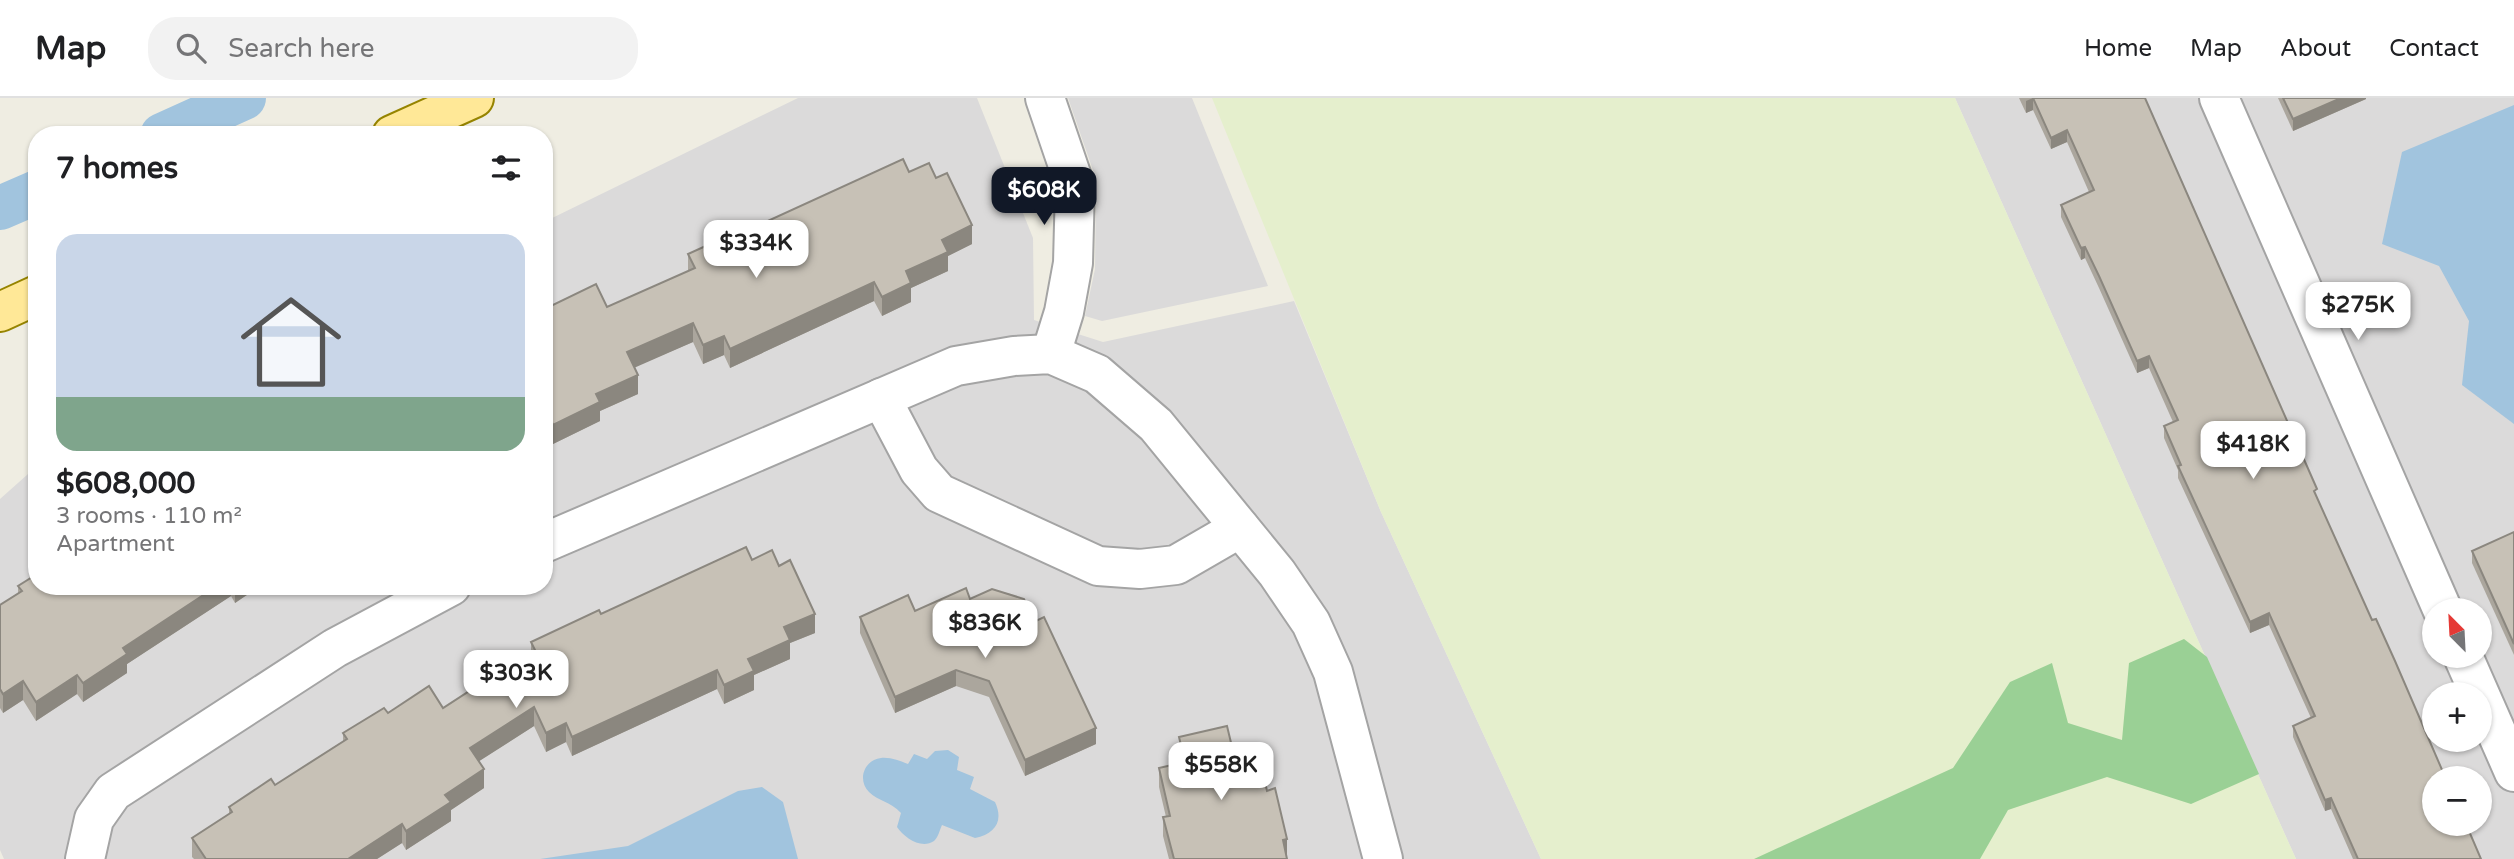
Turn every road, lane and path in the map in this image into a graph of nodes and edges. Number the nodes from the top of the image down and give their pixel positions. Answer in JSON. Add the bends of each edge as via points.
{"nodes":[{"id":1,"x":474,"y":98,"type":"edge"},
{"id":2,"x":1045,"y":98,"type":"edge"},
{"id":3,"x":2218,"y":98,"type":"edge"},
{"id":4,"x":412,"y":126,"type":"edge"},
{"id":5,"x":28,"y":299,"type":"edge"},
{"id":6,"x":0,"y":312,"type":"edge"},
{"id":7,"x":1051,"y":354,"type":"junction"},
{"id":8,"x":881,"y":398,"type":"junction"},
{"id":9,"x":1240,"y":528,"type":"junction"},
{"id":10,"x":553,"y":539,"type":"edge"},
{"id":11,"x":434,"y":595,"type":"edge"},
{"id":12,"x":2438,"y":598,"type":"edge"},
{"id":13,"x":2469,"y":668,"type":"edge"},
{"id":14,"x":2511,"y":757,"type":"edge"},
{"id":15,"x":85,"y":859,"type":"edge"},
{"id":16,"x":1383,"y":859,"type":"edge"}],
"edges":[{"from":1,"to":4,"type":"main road"},
{"from":2,"to":7,"type":"street","via":[[1075,186],[1073,263]]},
{"from":3,"to":12,"type":"street"},
{"from":5,"to":6,"type":"main road"},
{"from":7,"to":8,"type":"street","via":[[956,366]]},
{"from":7,"to":9,"type":"street","via":[[1097,374],[1156,425]]},
{"from":8,"to":9,"type":"street","via":[[919,471],[939,493],[1098,566],[1140,569],[1176,565]]},
{"from":8,"to":10,"type":"street"},
{"from":9,"to":16,"type":"street","via":[[1311,623],[1333,672]]},
{"from":11,"to":15,"type":"street","via":[[335,648],[113,792],[94,819]]},
{"from":13,"to":14,"type":"street"}]}
